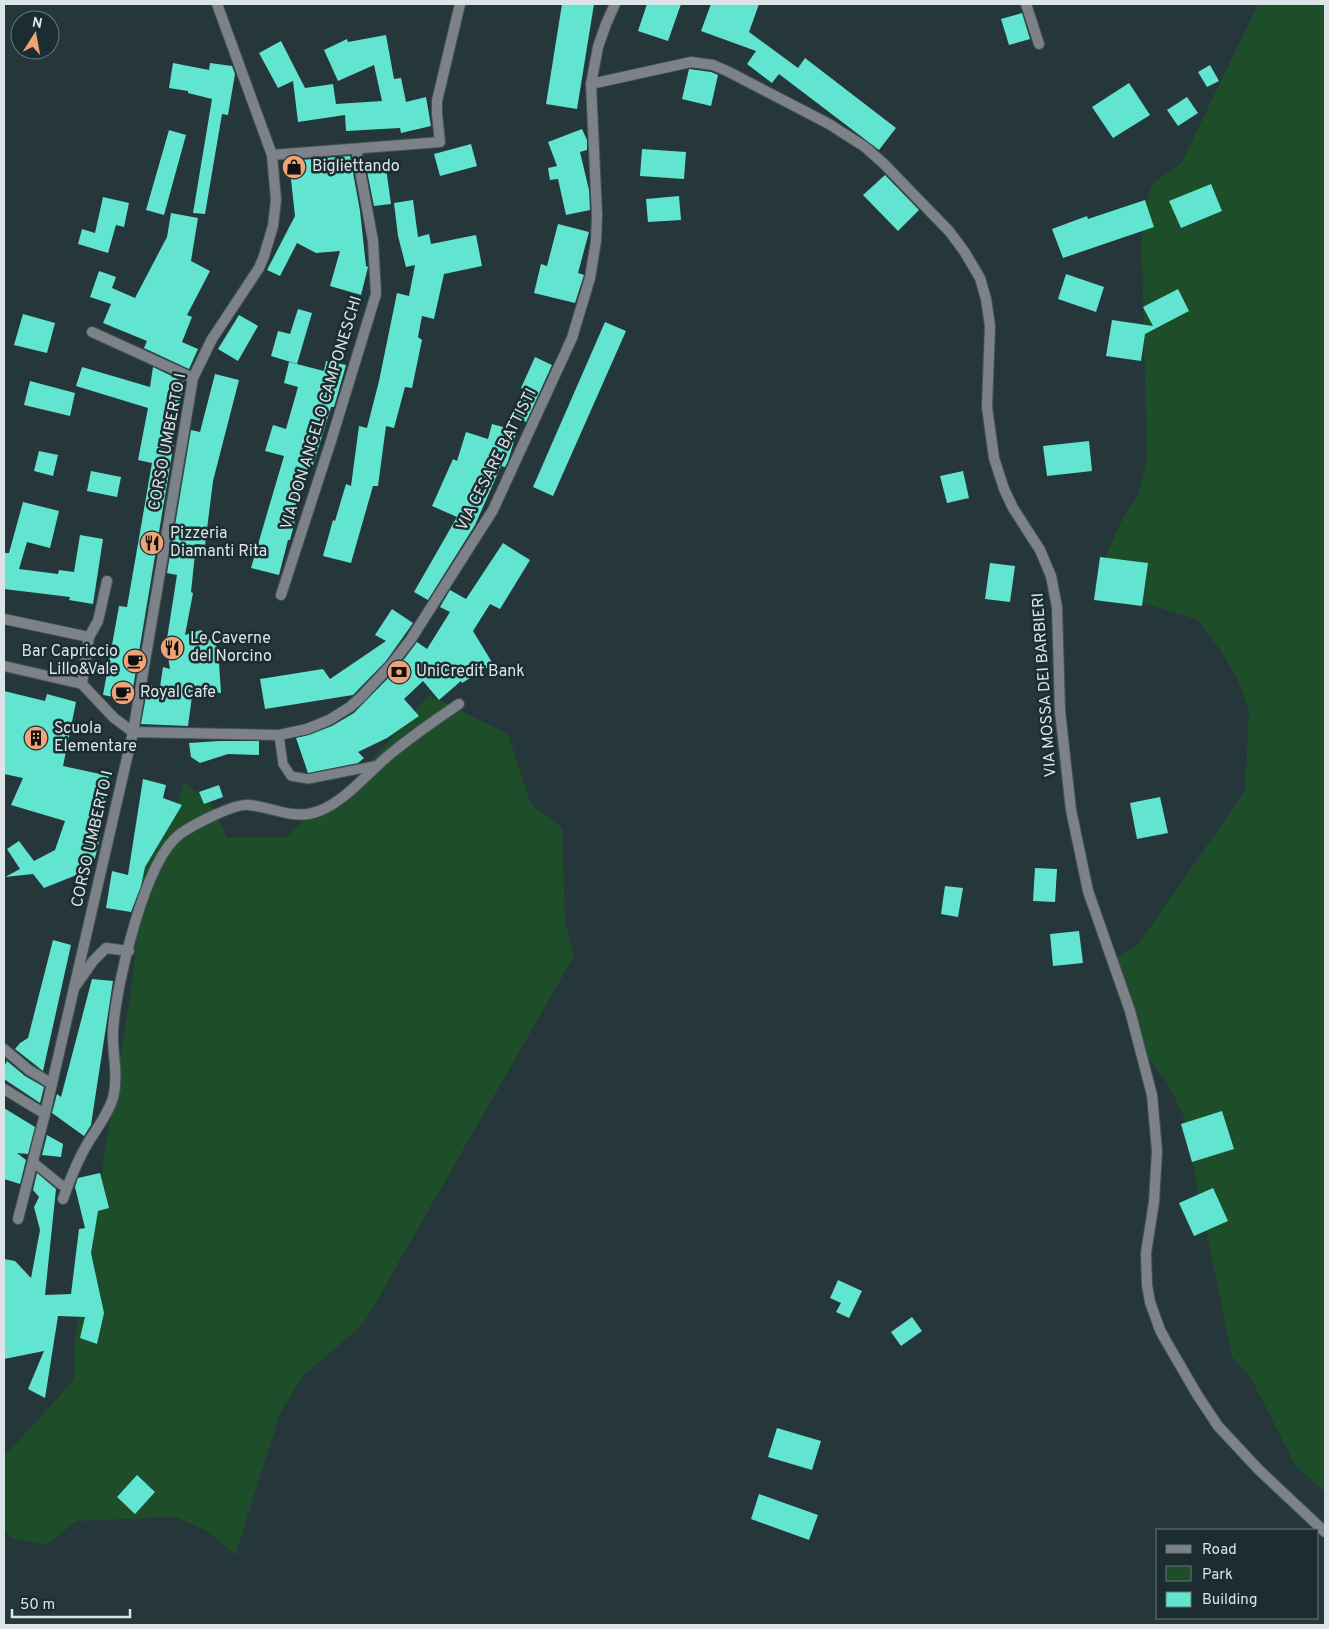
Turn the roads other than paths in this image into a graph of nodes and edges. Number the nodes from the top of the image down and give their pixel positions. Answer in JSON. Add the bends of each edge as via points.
{"nodes":[{"id":1,"x":217,"y":4,"type":"edge"},
{"id":2,"x":460,"y":4,"type":"edge"},
{"id":3,"x":615,"y":4,"type":"edge"},
{"id":4,"x":1026,"y":4,"type":"edge"},
{"id":5,"x":1039,"y":44,"type":"dead end"},
{"id":6,"x":591,"y":84,"type":"junction"},
{"id":7,"x":356,"y":149,"type":"junction"},
{"id":8,"x":272,"y":155,"type":"junction"},
{"id":9,"x":92,"y":332,"type":"dead end"},
{"id":10,"x":193,"y":378,"type":"junction"},
{"id":11,"x":107,"y":581,"type":"dead end"},
{"id":12,"x":281,"y":595,"type":"dead end"},
{"id":13,"x":4,"y":619,"type":"edge"},
{"id":14,"x":89,"y":636,"type":"junction"},
{"id":15,"x":4,"y":666,"type":"edge"},
{"id":16,"x":82,"y":684,"type":"junction"},
{"id":17,"x":459,"y":704,"type":"dead end"},
{"id":18,"x":133,"y":732,"type":"junction"},
{"id":19,"x":278,"y":735,"type":"junction"},
{"id":20,"x":378,"y":765,"type":"junction"},
{"id":21,"x":129,"y":951,"type":"junction"},
{"id":22,"x":74,"y":989,"type":"junction"},
{"id":23,"x":4,"y":1049,"type":"edge"},
{"id":24,"x":52,"y":1084,"type":"junction"},
{"id":25,"x":4,"y":1089,"type":"edge"},
{"id":26,"x":45,"y":1114,"type":"junction"},
{"id":27,"x":33,"y":1162,"type":"junction"},
{"id":28,"x":67,"y":1188,"type":"junction"},
{"id":29,"x":63,"y":1199,"type":"dead end"},
{"id":30,"x":18,"y":1219,"type":"dead end"},
{"id":31,"x":1325,"y":1532,"type":"edge"}],
"edges":[{"from":1,"to":8,"type":"street","name":"CORSO UMBERTO I"},
{"from":2,"to":7,"type":"street","via":[[438,101],[440,142]]},
{"from":3,"to":6,"type":"street","name":"VIA CESARE BATTISTI","via":[[598,47]]},
{"from":4,"to":5,"type":"street"},
{"from":6,"to":19,"type":"street","name":"VIA CESARE BATTISTI","via":[[597,215],[590,278],[566,354],[506,483],[477,536],[411,639],[379,680],[350,707],[329,720]]},
{"from":6,"to":31,"type":"street","name":"VIA MOSSA DEI BARBIERI","via":[[691,62],[727,71],[829,124],[865,147],[941,222],[976,270],[990,321],[987,407],[994,458],[1010,502],[1040,550],[1051,576],[1057,607],[1060,711],[1071,810],[1088,890],[1130,1010],[1152,1095],[1157,1151],[1146,1253],[1150,1302],[1166,1342],[1218,1426]]},
{"from":7,"to":8,"type":"street"},
{"from":7,"to":12,"type":"street","name":"VIA DON ANGELO CAMPONESCHI","via":[[373,241],[376,294]]},
{"from":8,"to":10,"type":"street","name":"CORSO UMBERTO I","via":[[275,211],[264,256],[212,339]]},
{"from":9,"to":10,"type":"street"},
{"from":10,"to":18,"type":"street","name":"CORSO UMBERTO I"},
{"from":11,"to":14,"type":"street","via":[[98,621]]},
{"from":13,"to":14,"type":"street"},
{"from":14,"to":16,"type":"street"},
{"from":15,"to":16,"type":"street"},
{"from":16,"to":18,"type":"street","via":[[114,718]]},
{"from":17,"to":20,"type":"street"},
{"from":18,"to":19,"type":"street","name":"VIA CESARE BATTISTI"},
{"from":18,"to":22,"type":"street","name":"CORSO UMBERTO I"},
{"from":19,"to":20,"type":"street","via":[[283,764],[291,776],[308,779]]},
{"from":20,"to":21,"type":"street","via":[[334,803],[317,812],[297,815],[240,805],[179,834],[153,872]]},
{"from":21,"to":22,"type":"street","via":[[106,948]]},
{"from":21,"to":28,"type":"street","via":[[114,1024],[114,1095]]},
{"from":22,"to":24,"type":"street","name":"CORSO UMBERTO I"},
{"from":23,"to":24,"type":"street"},
{"from":24,"to":26,"type":"street","name":"CORSO UMBERTO I"},
{"from":25,"to":26,"type":"street"},
{"from":26,"to":27,"type":"street","name":"CORSO UMBERTO I"},
{"from":27,"to":28,"type":"street"},
{"from":27,"to":30,"type":"street","name":"CORSO UMBERTO I"},
{"from":28,"to":29,"type":"street"}]}
